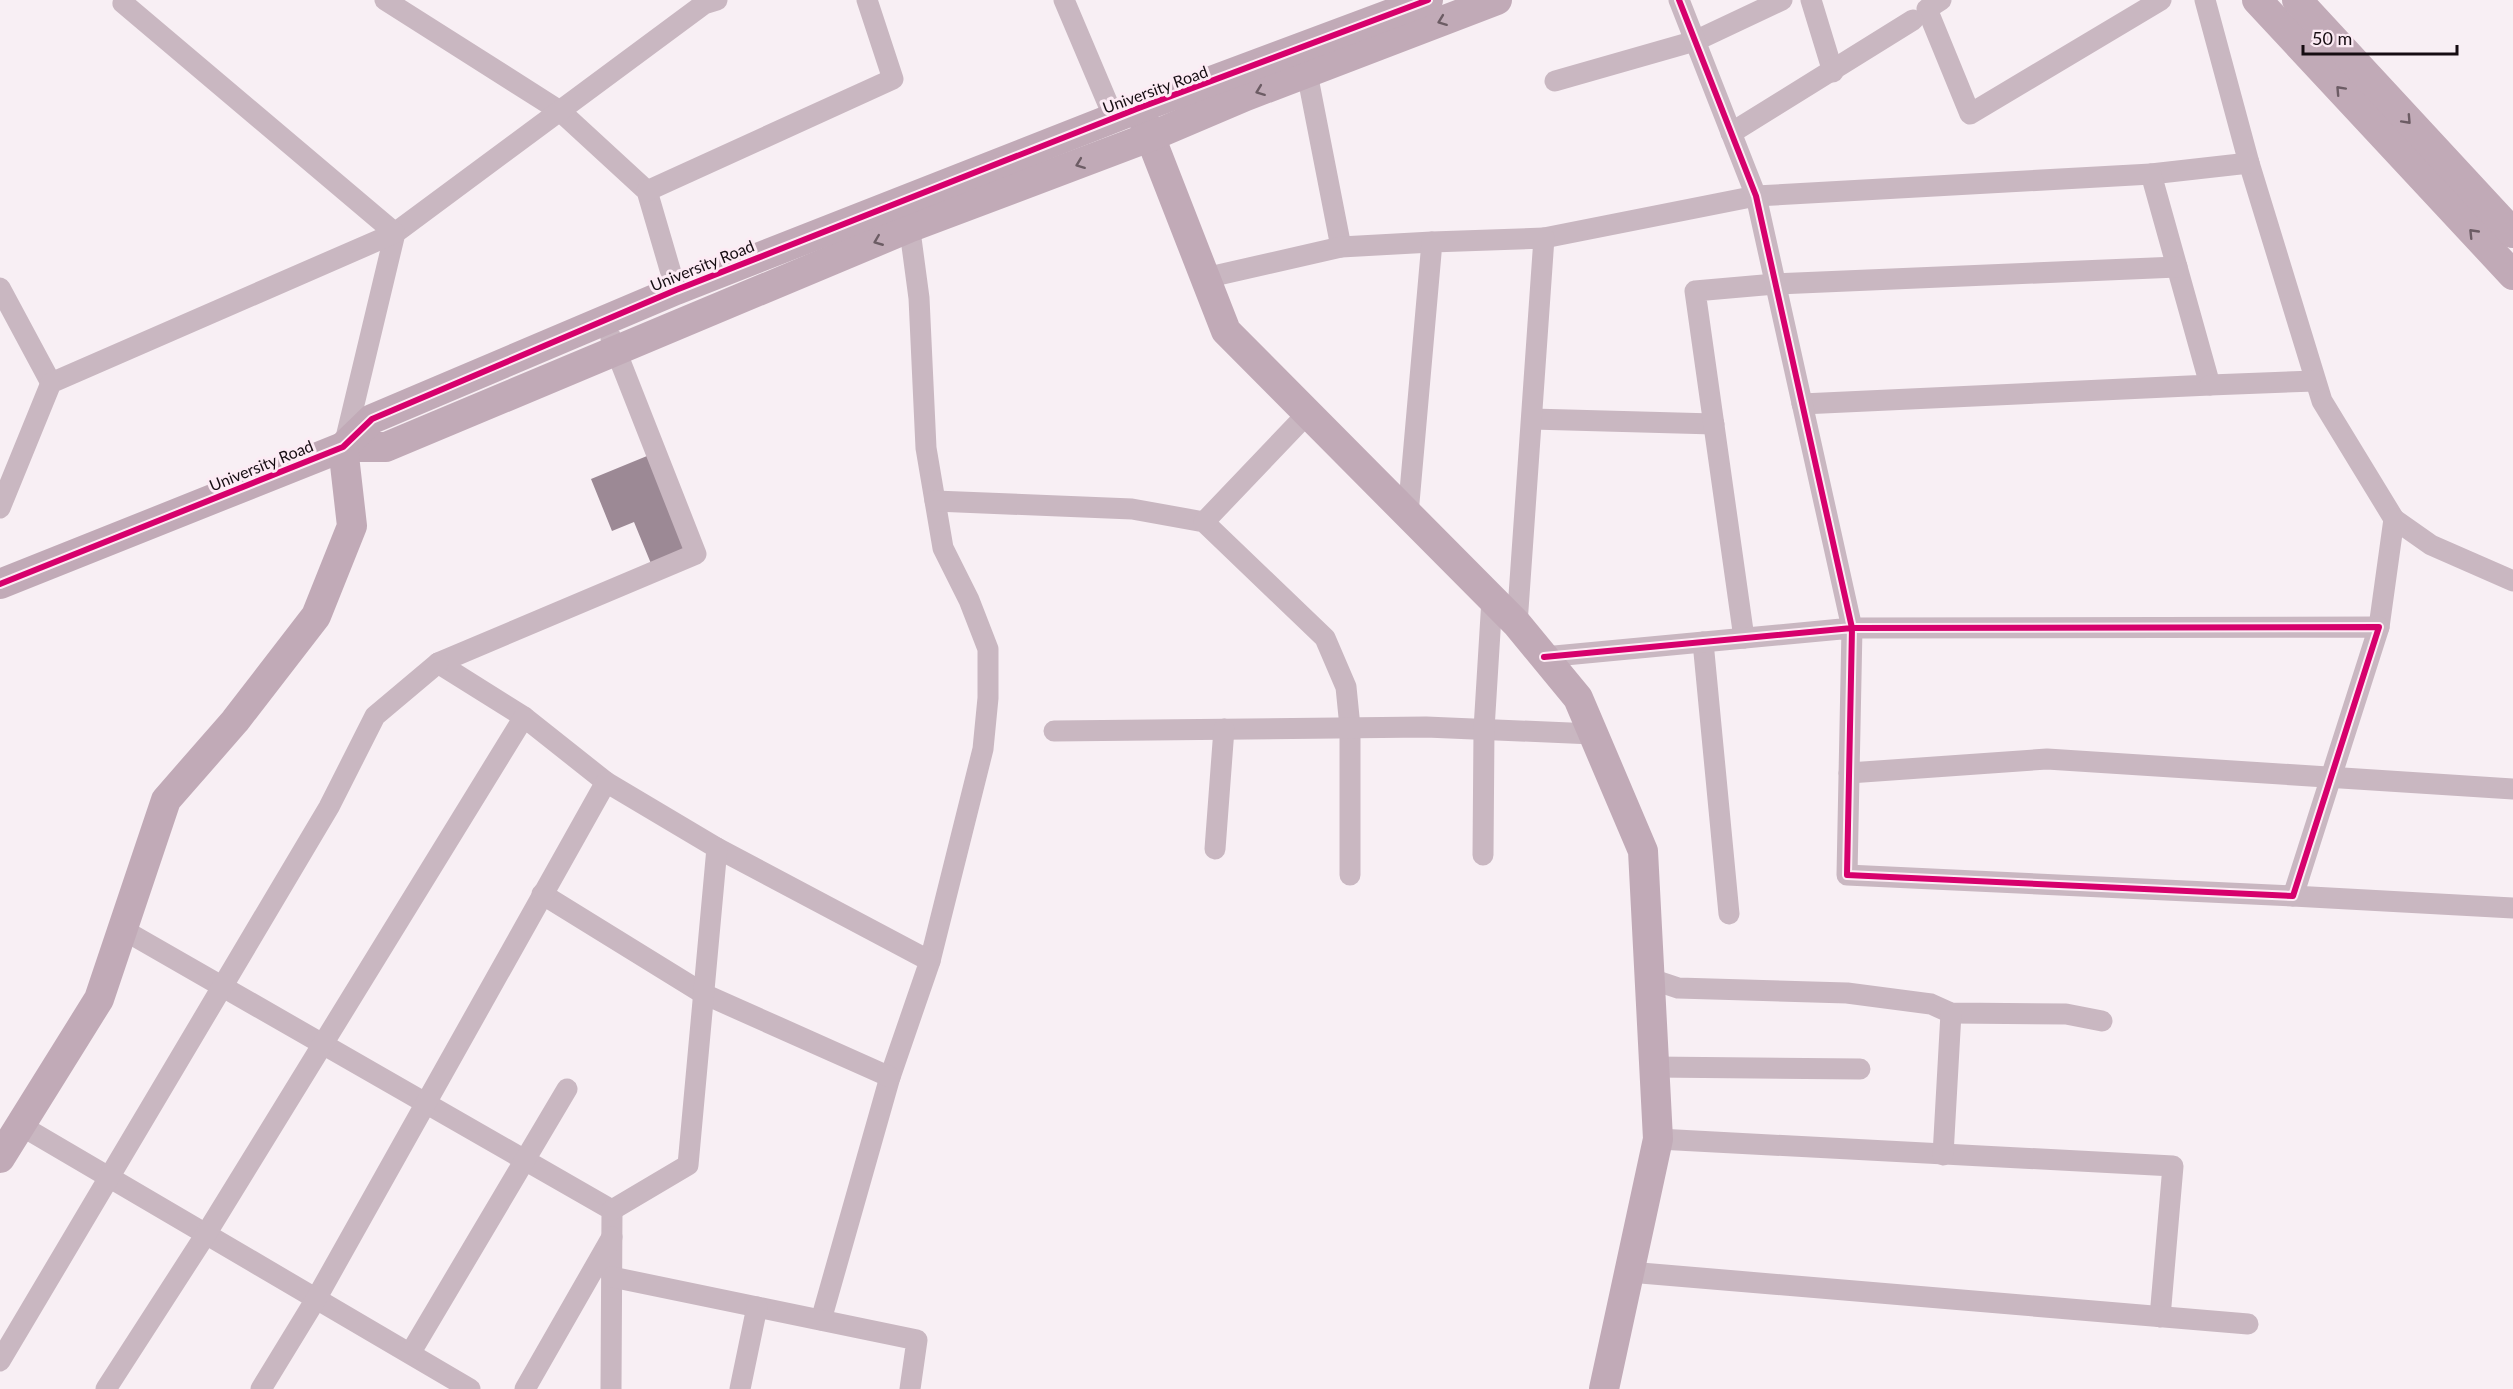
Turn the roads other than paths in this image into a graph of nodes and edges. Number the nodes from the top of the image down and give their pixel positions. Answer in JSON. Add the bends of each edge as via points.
{"nodes":[{"id":1,"x":124,"y":0,"type":"edge"},
{"id":2,"x":385,"y":0,"type":"edge"},
{"id":3,"x":867,"y":0,"type":"edge"},
{"id":4,"x":1064,"y":0,"type":"edge"},
{"id":5,"x":1428,"y":0,"type":"edge"},
{"id":6,"x":1497,"y":0,"type":"edge"},
{"id":7,"x":1679,"y":0,"type":"edge"},
{"id":8,"x":1782,"y":0,"type":"edge"},
{"id":9,"x":1811,"y":0,"type":"edge"},
{"id":10,"x":1941,"y":0,"type":"edge"},
{"id":11,"x":2161,"y":0,"type":"edge"},
{"id":12,"x":2205,"y":0,"type":"edge"},
{"id":13,"x":2256,"y":0,"type":"edge"},
{"id":14,"x":2296,"y":0,"type":"edge"},
{"id":15,"x":706,"y":1,"type":"edge"},
{"id":16,"x":1913,"y":20,"type":"dead end"},
{"id":17,"x":1695,"y":41,"type":"junction"},
{"id":18,"x":1833,"y":72,"type":"junction"},
{"id":19,"x":1307,"y":73,"type":"junction"},
{"id":20,"x":1555,"y":81,"type":"dead end"},
{"id":21,"x":560,"y":111,"type":"junction"},
{"id":22,"x":1126,"y":113,"type":"junction"},
{"id":23,"x":1731,"y":133,"type":"junction"},
{"id":24,"x":1152,"y":136,"type":"junction"},
{"id":25,"x":2249,"y":163,"type":"junction"},
{"id":26,"x":2151,"y":174,"type":"junction"},
{"id":27,"x":647,"y":192,"type":"junction"},
{"id":28,"x":1756,"y":196,"type":"junction"},
{"id":29,"x":907,"y":214,"type":"junction"},
{"id":30,"x":395,"y":232,"type":"junction"},
{"id":31,"x":2513,"y":233,"type":"edge"},
{"id":32,"x":1544,"y":238,"type":"junction"},
{"id":33,"x":1432,"y":242,"type":"junction"},
{"id":34,"x":1341,"y":247,"type":"junction"},
{"id":35,"x":2177,"y":267,"type":"junction"},
{"id":36,"x":2513,"y":275,"type":"edge"},
{"id":37,"x":1205,"y":278,"type":"junction"},
{"id":38,"x":1775,"y":284,"type":"junction"},
{"id":39,"x":0,"y":288,"type":"edge"},
{"id":40,"x":676,"y":290,"type":"junction"},
{"id":41,"x":604,"y":320,"type":"junction"},
{"id":42,"x":615,"y":349,"type":"junction"},
{"id":43,"x":2315,"y":381,"type":"junction"},
{"id":44,"x":51,"y":383,"type":"junction"},
{"id":45,"x":2210,"y":385,"type":"junction"},
{"id":46,"x":1802,"y":404,"type":"junction"},
{"id":47,"x":1308,"y":413,"type":"junction"},
{"id":48,"x":1532,"y":418,"type":"junction"},
{"id":49,"x":1714,"y":424,"type":"junction"},
{"id":50,"x":344,"y":447,"type":"junction"},
{"id":51,"x":935,"y":501,"type":"junction"},
{"id":52,"x":0,"y":508,"type":"edge"},
{"id":53,"x":1408,"y":514,"type":"junction"},
{"id":54,"x":2394,"y":519,"type":"junction"},
{"id":55,"x":1204,"y":522,"type":"junction"},
{"id":56,"x":2513,"y":581,"type":"edge"},
{"id":57,"x":0,"y":584,"type":"edge"},
{"id":58,"x":1492,"y":599,"type":"junction"},
{"id":59,"x":1517,"y":624,"type":"junction"},
{"id":60,"x":2379,"y":627,"type":"junction"},
{"id":61,"x":1852,"y":628,"type":"junction"},
{"id":62,"x":1744,"y":638,"type":"junction"},
{"id":63,"x":1702,"y":642,"type":"junction"},
{"id":64,"x":1544,"y":657,"type":"junction"},
{"id":65,"x":438,"y":663,"type":"junction"},
{"id":66,"x":524,"y":717,"type":"junction"},
{"id":67,"x":1350,"y":728,"type":"junction"},
{"id":68,"x":1224,"y":729,"type":"junction"},
{"id":69,"x":1484,"y":729,"type":"junction"},
{"id":70,"x":1054,"y":731,"type":"dead end"},
{"id":71,"x":1593,"y":734,"type":"junction"},
{"id":72,"x":1849,"y":773,"type":"junction"},
{"id":73,"x":2331,"y":776,"type":"junction"},
{"id":74,"x":606,"y":782,"type":"junction"},
{"id":75,"x":2513,"y":789,"type":"edge"},
{"id":76,"x":717,"y":849,"type":"junction"},
{"id":77,"x":1215,"y":849,"type":"dead end"},
{"id":78,"x":1483,"y":855,"type":"dead end"},
{"id":79,"x":1350,"y":875,"type":"dead end"},
{"id":80,"x":542,"y":894,"type":"junction"},
{"id":81,"x":2293,"y":896,"type":"junction"},
{"id":82,"x":2513,"y":908,"type":"edge"},
{"id":83,"x":1728,"y":914,"type":"dead end"},
{"id":84,"x":122,"y":929,"type":"junction"},
{"id":85,"x":930,"y":961,"type":"junction"},
{"id":86,"x":1648,"y":978,"type":"junction"},
{"id":87,"x":224,"y":987,"type":"junction"},
{"id":88,"x":704,"y":994,"type":"junction"},
{"id":89,"x":1951,"y":1012,"type":"junction"},
{"id":90,"x":2102,"y":1021,"type":"dead end"},
{"id":91,"x":323,"y":1044,"type":"junction"},
{"id":92,"x":1653,"y":1067,"type":"junction"},
{"id":93,"x":1860,"y":1069,"type":"dead end"},
{"id":94,"x":890,"y":1077,"type":"junction"},
{"id":95,"x":567,"y":1089,"type":"dead end"},
{"id":96,"x":424,"y":1102,"type":"junction"},
{"id":97,"x":20,"y":1125,"type":"junction"},
{"id":98,"x":1658,"y":1139,"type":"junction"},
{"id":99,"x":1943,"y":1155,"type":"junction"},
{"id":100,"x":0,"y":1158,"type":"edge"},
{"id":101,"x":526,"y":1161,"type":"junction"},
{"id":102,"x":111,"y":1176,"type":"junction"},
{"id":103,"x":612,"y":1210,"type":"junction"},
{"id":104,"x":206,"y":1234,"type":"junction"},
{"id":105,"x":612,"y":1237,"type":"junction"},
{"id":106,"x":1629,"y":1272,"type":"junction"},
{"id":107,"x":612,"y":1277,"type":"junction"},
{"id":108,"x":316,"y":1299,"type":"junction"},
{"id":109,"x":757,"y":1307,"type":"junction"},
{"id":110,"x":2160,"y":1317,"type":"junction"},
{"id":111,"x":821,"y":1320,"type":"junction"},
{"id":112,"x":2248,"y":1324,"type":"dead end"},
{"id":113,"x":411,"y":1352,"type":"junction"},
{"id":114,"x":0,"y":1361,"type":"edge"},
{"id":115,"x":106,"y":1389,"type":"edge"},
{"id":116,"x":261,"y":1389,"type":"edge"},
{"id":117,"x":470,"y":1389,"type":"edge"},
{"id":118,"x":525,"y":1389,"type":"edge"},
{"id":119,"x":611,"y":1389,"type":"edge"},
{"id":120,"x":740,"y":1389,"type":"edge"},
{"id":121,"x":910,"y":1389,"type":"edge"},
{"id":122,"x":1604,"y":1389,"type":"edge"}],
"edges":[{"from":1,"to":30,"type":"street"},
{"from":2,"to":21,"type":"street"},
{"from":3,"to":27,"type":"street","via":[[893,79]]},
{"from":4,"to":22,"type":"street"},
{"from":5,"to":22,"type":"street","name":"University Road"},
{"from":6,"to":19,"type":"street","name":"University Road","one_way":true},
{"from":7,"to":17,"type":"street"},
{"from":8,"to":17,"type":"street"},
{"from":9,"to":18,"type":"street"},
{"from":10,"to":11,"type":"street","via":[[1927,9],[1970,114]]},
{"from":12,"to":25,"type":"street"},
{"from":36,"to":13,"type":"street","one_way":true},
{"from":14,"to":31,"type":"street","one_way":true},
{"from":15,"to":21,"type":"street"},
{"from":16,"to":18,"type":"street"},
{"from":17,"to":20,"type":"street"},
{"from":17,"to":23,"type":"street"},
{"from":18,"to":23,"type":"street"},
{"from":19,"to":24,"type":"street","name":"University Road","one_way":true},
{"from":19,"to":34,"type":"street"},
{"from":21,"to":27,"type":"street"},
{"from":21,"to":30,"type":"street"},
{"from":22,"to":24,"type":"street"},
{"from":22,"to":29,"type":"street","name":"University Road"},
{"from":23,"to":28,"type":"street"},
{"from":24,"to":29,"type":"street","name":"University Road","one_way":true},
{"from":24,"to":37,"type":"street"},
{"from":25,"to":26,"type":"street"},
{"from":25,"to":43,"type":"street"},
{"from":26,"to":28,"type":"street"},
{"from":26,"to":35,"type":"street"},
{"from":27,"to":40,"type":"street"},
{"from":28,"to":32,"type":"street"},
{"from":28,"to":38,"type":"street"},
{"from":29,"to":40,"type":"street","name":"University Road"},
{"from":29,"to":42,"type":"street","name":"University Road","one_way":true},
{"from":29,"to":51,"type":"street","via":[[919,298],[926,447]]},
{"from":30,"to":44,"type":"street"},
{"from":30,"to":50,"type":"street"},
{"from":32,"to":33,"type":"street"},
{"from":32,"to":48,"type":"street"},
{"from":33,"to":34,"type":"street"},
{"from":33,"to":53,"type":"street"},
{"from":34,"to":37,"type":"street"},
{"from":35,"to":38,"type":"street"},
{"from":35,"to":45,"type":"street"},
{"from":37,"to":47,"type":"street","via":[[1226,331]]},
{"from":38,"to":46,"type":"street"},
{"from":38,"to":49,"type":"street","via":[[1695,291]]},
{"from":39,"to":44,"type":"street"},
{"from":40,"to":41,"type":"street","name":"University Road"},
{"from":41,"to":42,"type":"street"},
{"from":41,"to":50,"type":"street","name":"University Road","via":[[372,419]]},
{"from":42,"to":50,"type":"street","name":"University Road","via":[[386,447]]},
{"from":42,"to":65,"type":"street","via":[[696,554]]},
{"from":43,"to":45,"type":"street"},
{"from":43,"to":54,"type":"street","via":[[2322,401]]},
{"from":44,"to":52,"type":"street"},
{"from":45,"to":46,"type":"street"},
{"from":46,"to":61,"type":"street"},
{"from":47,"to":53,"type":"street"},
{"from":47,"to":55,"type":"street"},
{"from":48,"to":49,"type":"street"},
{"from":48,"to":59,"type":"street"},
{"from":49,"to":62,"type":"street"},
{"from":50,"to":57,"type":"street","name":"University Road"},
{"from":50,"to":84,"type":"street","via":[[352,525],[316,616],[235,721],[166,800]]},
{"from":51,"to":55,"type":"street","via":[[1132,509]]},
{"from":51,"to":85,"type":"street","via":[[943,548],[988,649],[988,688],[983,749]]},
{"from":53,"to":58,"type":"street"},
{"from":54,"to":56,"type":"street","via":[[2431,545]]},
{"from":54,"to":60,"type":"street"},
{"from":55,"to":67,"type":"street","via":[[1325,638],[1346,687]]},
{"from":58,"to":59,"type":"street"},
{"from":58,"to":69,"type":"street"},
{"from":59,"to":64,"type":"street"},
{"from":60,"to":61,"type":"street"},
{"from":60,"to":73,"type":"street"},
{"from":61,"to":62,"type":"street"},
{"from":61,"to":72,"type":"street"},
{"from":62,"to":63,"type":"street"},
{"from":63,"to":64,"type":"street"},
{"from":63,"to":83,"type":"street"},
{"from":64,"to":71,"type":"street","via":[[1578,698]]},
{"from":65,"to":66,"type":"street"},
{"from":65,"to":87,"type":"street","via":[[375,716],[329,807]]},
{"from":66,"to":74,"type":"street"},
{"from":66,"to":91,"type":"street"},
{"from":67,"to":68,"type":"street"},
{"from":67,"to":69,"type":"street"},
{"from":67,"to":79,"type":"street"},
{"from":68,"to":70,"type":"street"},
{"from":68,"to":77,"type":"street"},
{"from":69,"to":71,"type":"street"},
{"from":69,"to":78,"type":"street"},
{"from":71,"to":86,"type":"street","via":[[1643,851]]},
{"from":72,"to":73,"type":"street","via":[[2047,759]]},
{"from":72,"to":81,"type":"street","via":[[1847,875]]},
{"from":73,"to":75,"type":"street"},
{"from":73,"to":81,"type":"street"},
{"from":74,"to":76,"type":"street"},
{"from":74,"to":80,"type":"street"},
{"from":76,"to":85,"type":"street"},
{"from":76,"to":88,"type":"street"},
{"from":80,"to":88,"type":"street"},
{"from":80,"to":96,"type":"street"},
{"from":81,"to":82,"type":"street"},
{"from":84,"to":87,"type":"street"},
{"from":84,"to":97,"type":"street","via":[[99,999]]},
{"from":85,"to":94,"type":"street"},
{"from":86,"to":89,"type":"street","via":[[1678,988],[1847,993],[1931,1004]]},
{"from":86,"to":92,"type":"street"},
{"from":87,"to":91,"type":"street"},
{"from":87,"to":102,"type":"street"},
{"from":88,"to":94,"type":"street"},
{"from":88,"to":103,"type":"street","via":[[688,1165]]},
{"from":89,"to":90,"type":"street","via":[[2067,1014]]},
{"from":89,"to":99,"type":"street"},
{"from":91,"to":96,"type":"street"},
{"from":91,"to":104,"type":"street"},
{"from":92,"to":93,"type":"street"},
{"from":92,"to":98,"type":"street"},
{"from":94,"to":111,"type":"street"},
{"from":95,"to":101,"type":"street"},
{"from":96,"to":101,"type":"street"},
{"from":96,"to":108,"type":"street"},
{"from":97,"to":100,"type":"street"},
{"from":97,"to":102,"type":"street"},
{"from":98,"to":99,"type":"street"},
{"from":98,"to":106,"type":"street"},
{"from":99,"to":110,"type":"street","via":[[2174,1166]]},
{"from":101,"to":103,"type":"street"},
{"from":101,"to":113,"type":"street"},
{"from":102,"to":104,"type":"street"},
{"from":102,"to":114,"type":"street"},
{"from":103,"to":105,"type":"street"},
{"from":104,"to":108,"type":"street"},
{"from":104,"to":115,"type":"street"},
{"from":105,"to":107,"type":"street"},
{"from":105,"to":118,"type":"street"},
{"from":106,"to":110,"type":"street"},
{"from":106,"to":122,"type":"street"},
{"from":107,"to":109,"type":"street"},
{"from":107,"to":119,"type":"street"},
{"from":108,"to":113,"type":"street"},
{"from":108,"to":116,"type":"street"},
{"from":109,"to":111,"type":"street"},
{"from":109,"to":120,"type":"street"},
{"from":110,"to":112,"type":"street"},
{"from":111,"to":121,"type":"street","via":[[917,1340]]},
{"from":113,"to":117,"type":"street"}]}
